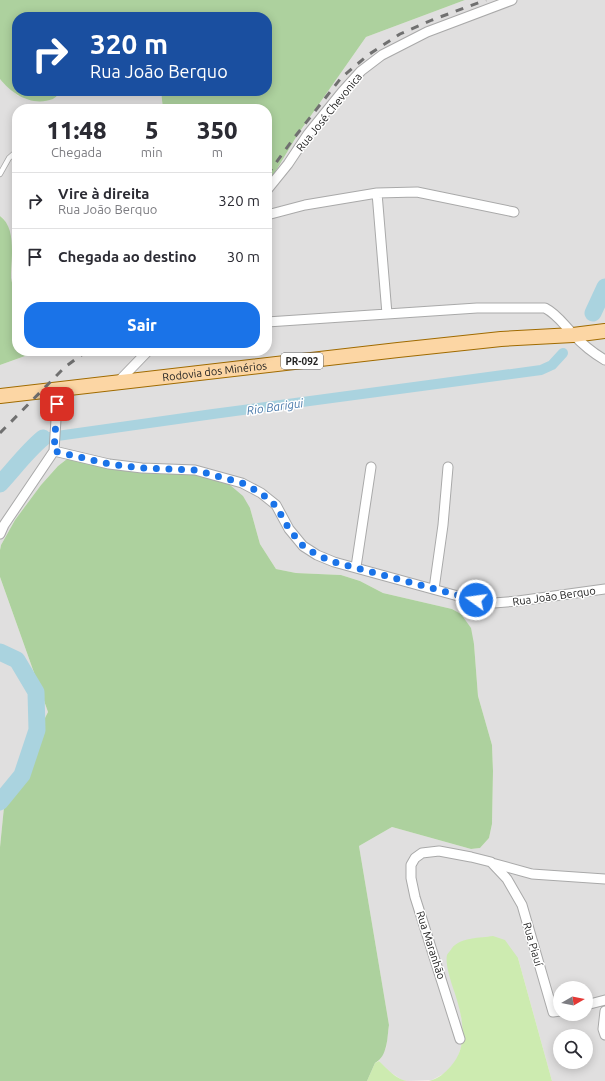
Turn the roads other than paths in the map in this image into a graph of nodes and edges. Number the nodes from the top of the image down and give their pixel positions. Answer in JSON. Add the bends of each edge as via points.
{"nodes":[{"id":1,"x":512,"y":0,"type":"edge"},
{"id":2,"x":12,"y":155,"type":"edge"},
{"id":3,"x":0,"y":174,"type":"edge"},
{"id":4,"x":272,"y":184,"type":"edge"},
{"id":5,"x":377,"y":193,"type":"junction"},
{"id":6,"x":514,"y":212,"type":"dead end"},
{"id":7,"x":272,"y":214,"type":"edge"},
{"id":8,"x":388,"y":314,"type":"junction"},
{"id":9,"x":272,"y":322,"type":"edge"},
{"id":10,"x":605,"y":331,"type":"edge"},
{"id":11,"x":573,"y":335,"type":"junction"},
{"id":12,"x":143,"y":356,"type":"edge"},
{"id":13,"x":605,"y":360,"type":"edge"},
{"id":14,"x":116,"y":383,"type":"junction"},
{"id":15,"x":58,"y":388,"type":"junction"},
{"id":16,"x":0,"y":396,"type":"edge"},
{"id":17,"x":54,"y":451,"type":"junction"},
{"id":18,"x":370,"y":467,"type":"dead end"},
{"id":19,"x":448,"y":467,"type":"dead end"},
{"id":20,"x":0,"y":534,"type":"edge"},
{"id":21,"x":356,"y":568,"type":"junction"},
{"id":22,"x":434,"y":589,"type":"junction"},
{"id":23,"x":605,"y":589,"type":"edge"},
{"id":24,"x":491,"y":862,"type":"junction"},
{"id":25,"x":605,"y":879,"type":"edge"},
{"id":26,"x":605,"y":1000,"type":"edge"},
{"id":27,"x":553,"y":1002,"type":"edge"},
{"id":28,"x":593,"y":1003,"type":"edge"},
{"id":29,"x":605,"y":1011,"type":"edge"},
{"id":30,"x":605,"y":1035,"type":"edge"},
{"id":31,"x":460,"y":1039,"type":"dead end"}],
"edges":[{"from":1,"to":4,"type":"street","name":"Rua José Chevonica","via":[[427,32],[388,51],[361,71],[308,134]]},
{"from":2,"to":3,"type":"lane"},
{"from":5,"to":6,"type":"street","via":[[417,192]]},
{"from":5,"to":7,"type":"street","via":[[305,205]]},
{"from":5,"to":8,"type":"street"},
{"from":8,"to":9,"type":"street"},
{"from":8,"to":11,"type":"street","via":[[477,308],[545,308],[553,312]]},
{"from":10,"to":11,"type":"main road","name":"Rodovia dos Minérios","number":"PR-092"},
{"from":11,"to":13,"type":"street"},
{"from":11,"to":14,"type":"main road","name":"Rodovia dos Minérios","number":"PR-092","via":[[501,339]]},
{"from":12,"to":14,"type":"street"},
{"from":14,"to":15,"type":"main road","name":"Rodovia dos Minérios","number":"PR-092"},
{"from":15,"to":16,"type":"main road","name":"Rodovia dos Minérios","number":"PR-092"},
{"from":15,"to":17,"type":"street"},
{"from":17,"to":20,"type":"street"},
{"from":17,"to":21,"type":"street","name":"Rua João Berquo","via":[[109,464],[195,470],[242,483],[261,493],[276,506],[289,529],[303,546],[317,555]]},
{"from":18,"to":21,"type":"street"},
{"from":19,"to":22,"type":"street"},
{"from":21,"to":22,"type":"street","name":"Rua João Berquo"},
{"from":22,"to":23,"type":"street","name":"Rua João Berquo","via":[[494,603]]},
{"from":24,"to":25,"type":"street","via":[[532,874]]},
{"from":24,"to":27,"type":"street","name":"Rua Piauí","via":[[507,879],[522,905]]},
{"from":24,"to":31,"type":"street","name":"Rua Maranhão","via":[[439,851],[422,853],[411,865],[415,897]]},
{"from":26,"to":28,"type":"street"},
{"from":29,"to":30,"type":"street"}]}
